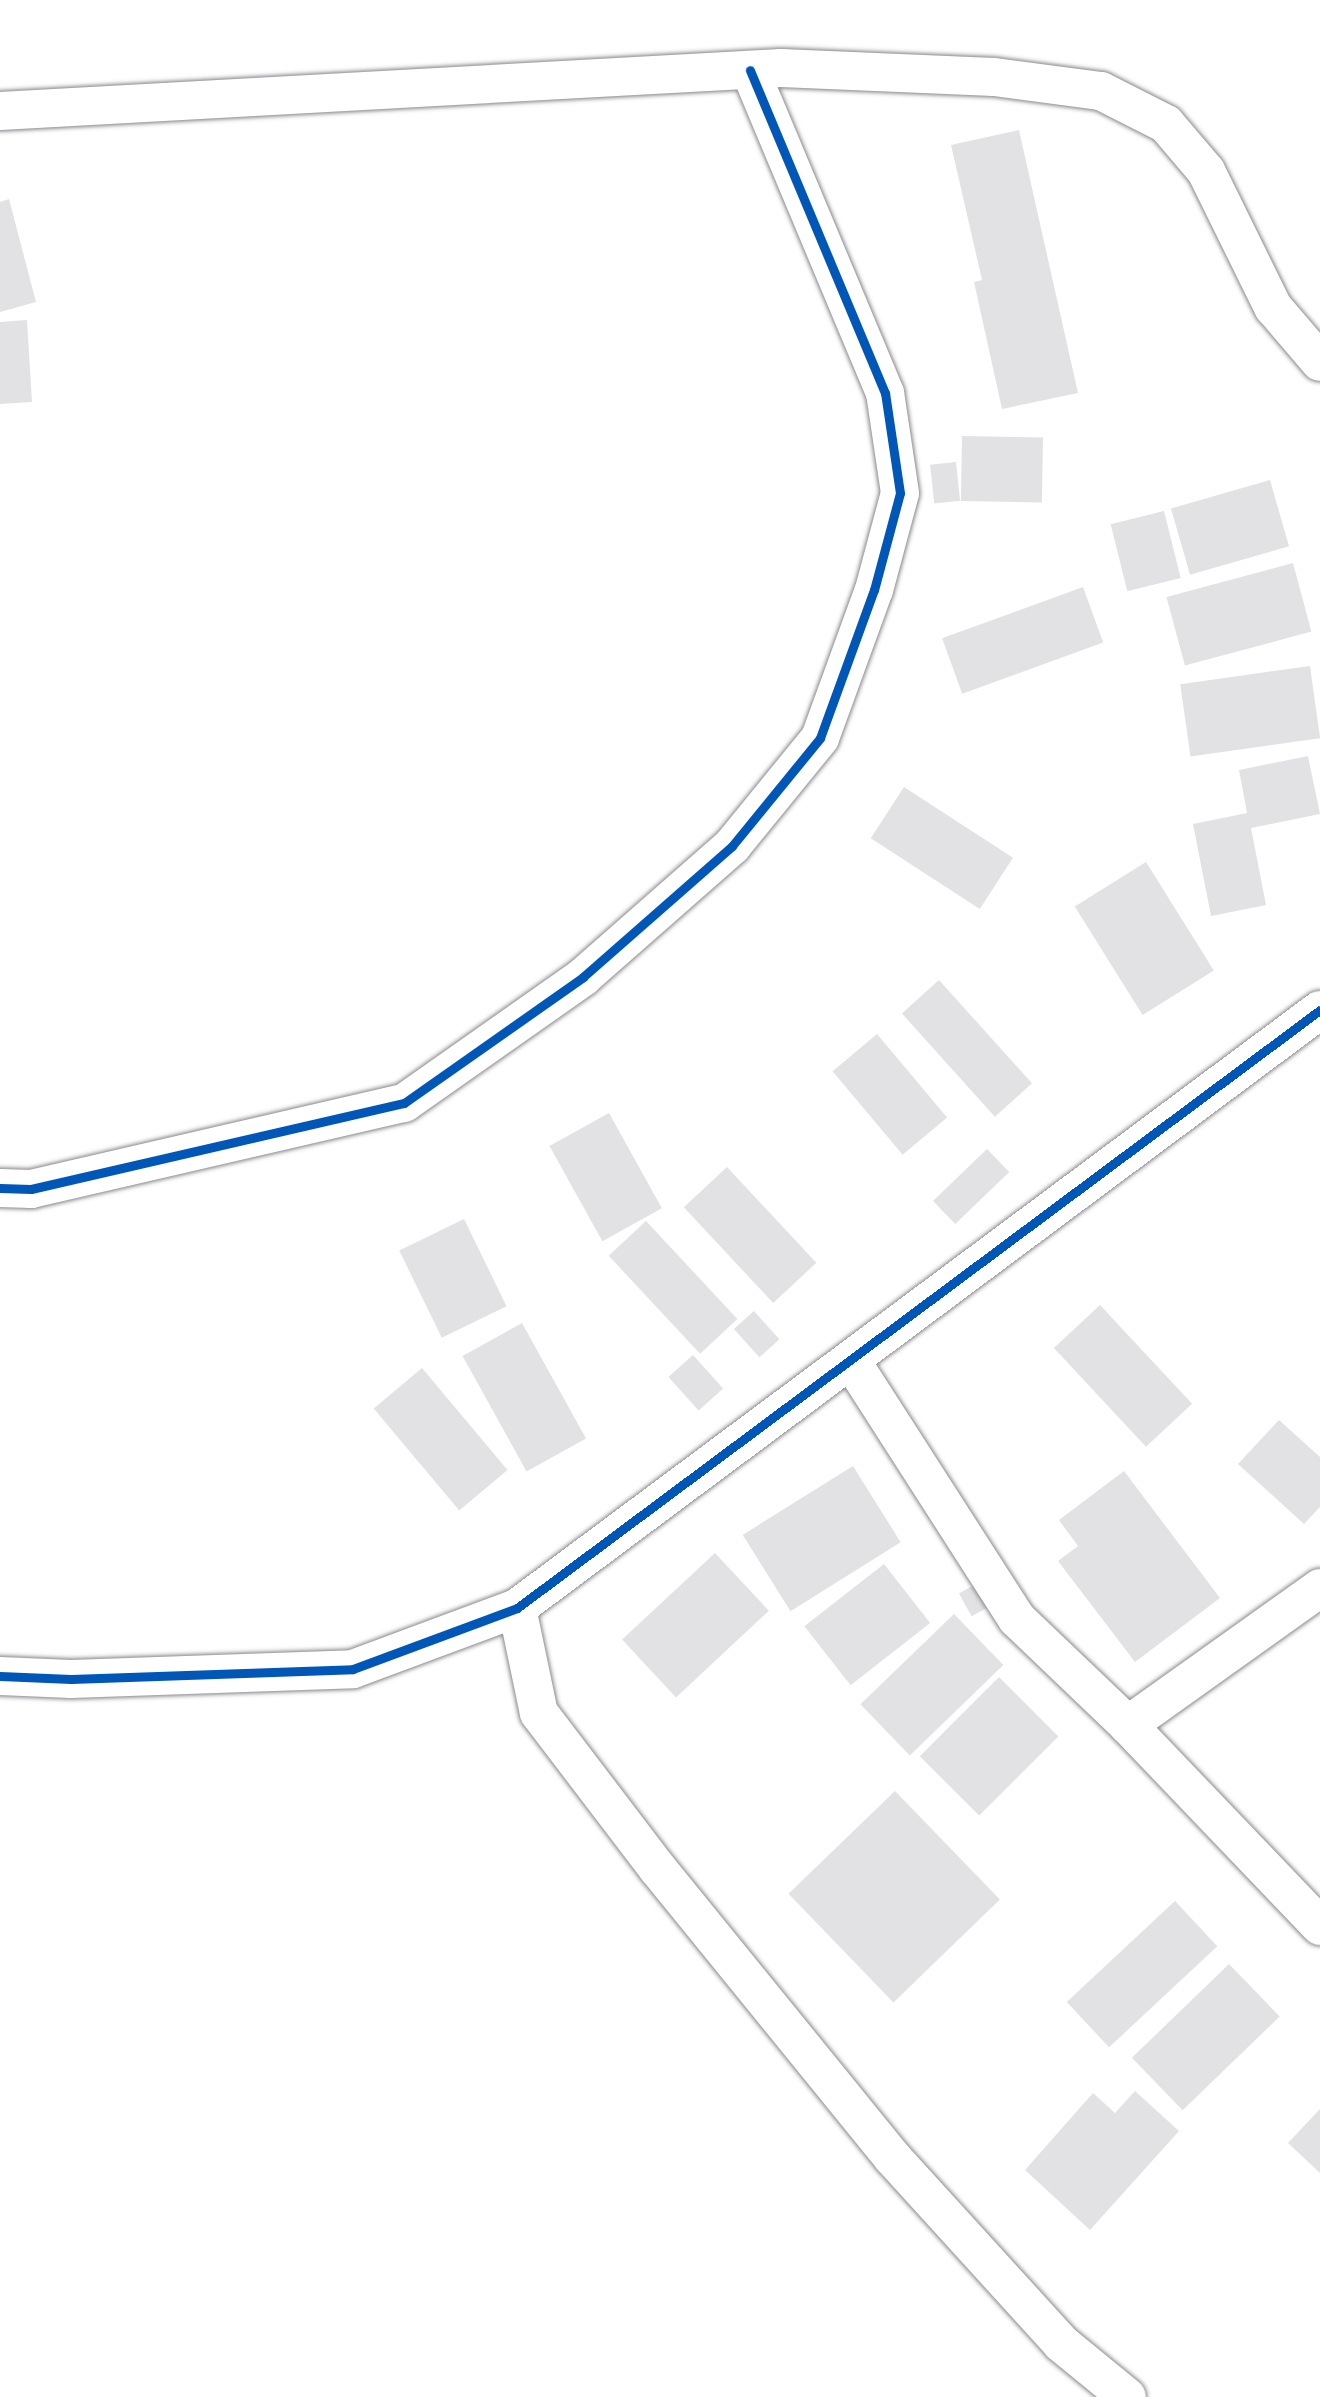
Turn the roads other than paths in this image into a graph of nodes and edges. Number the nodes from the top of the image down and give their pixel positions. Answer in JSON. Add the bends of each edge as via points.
{"nodes":[{"id":1,"x":750,"y":70,"type":"junction"},
{"id":2,"x":0,"y":111,"type":"edge"},
{"id":3,"x":1320,"y":362,"type":"edge"},
{"id":4,"x":1320,"y":1010,"type":"edge"},
{"id":5,"x":0,"y":1188,"type":"edge"},
{"id":6,"x":852,"y":1362,"type":"junction"},
{"id":7,"x":1320,"y":1588,"type":"edge"},
{"id":8,"x":517,"y":1608,"type":"junction"},
{"id":9,"x":0,"y":1676,"type":"edge"},
{"id":10,"x":1128,"y":1725,"type":"junction"},
{"id":11,"x":1320,"y":1926,"type":"edge"},
{"id":12,"x":1127,"y":2397,"type":"edge"}],
"edges":[{"from":1,"to":2,"type":"street"},
{"from":1,"to":3,"type":"street","via":[[994,78],[1101,91],[1166,124],[1206,171],[1273,307]]},
{"from":1,"to":5,"type":"street","via":[[885,393],[900,493],[874,590],[820,737],[732,846],[583,977],[404,1103],[31,1188]]},
{"from":4,"to":6,"type":"street"},
{"from":6,"to":8,"type":"street"},
{"from":6,"to":10,"type":"street","via":[[1017,1619]]},
{"from":7,"to":10,"type":"street"},
{"from":8,"to":9,"type":"street","via":[[353,1669],[71,1679]]},
{"from":8,"to":12,"type":"street","via":[[538,1713],[649,1858],[892,2157],[1061,2343]]},
{"from":10,"to":11,"type":"street"}]}
